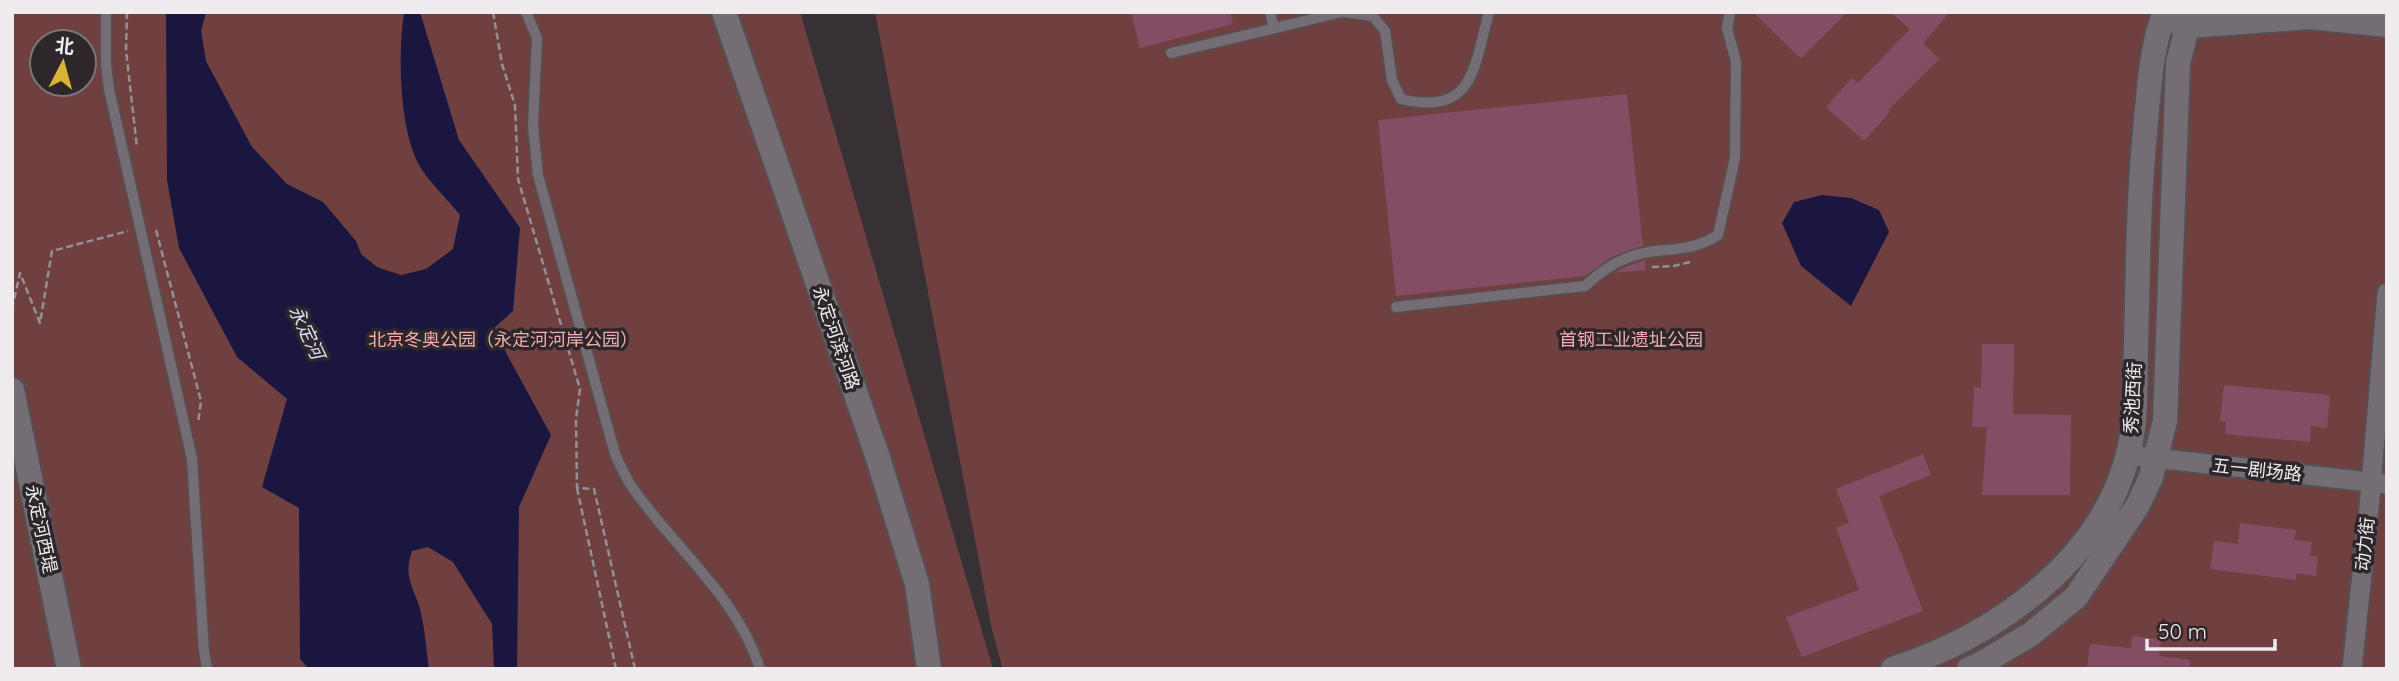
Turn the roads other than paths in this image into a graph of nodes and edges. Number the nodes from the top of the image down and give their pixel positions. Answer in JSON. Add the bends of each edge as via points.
{"nodes":[{"id":1,"x":106,"y":12,"type":"edge"},
{"id":2,"x":526,"y":12,"type":"edge"},
{"id":3,"x":724,"y":12,"type":"edge"},
{"id":4,"x":1270,"y":12,"type":"edge"},
{"id":5,"x":1343,"y":12,"type":"edge"},
{"id":6,"x":1489,"y":12,"type":"edge"},
{"id":7,"x":1730,"y":12,"type":"edge"},
{"id":8,"x":2164,"y":15,"type":"edge"},
{"id":9,"x":2190,"y":19,"type":"edge"},
{"id":10,"x":2387,"y":25,"type":"edge"},
{"id":11,"x":1274,"y":28,"type":"junction"},
{"id":12,"x":1171,"y":53,"type":"dead end"},
{"id":13,"x":2387,"y":293,"type":"edge"},
{"id":14,"x":1396,"y":307,"type":"dead end"},
{"id":15,"x":12,"y":390,"type":"edge"},
{"id":16,"x":2128,"y":455,"type":"junction"},
{"id":17,"x":2156,"y":459,"type":"junction"},
{"id":18,"x":2379,"y":483,"type":"edge"},
{"id":19,"x":69,"y":669,"type":"edge"},
{"id":20,"x":207,"y":669,"type":"edge"},
{"id":21,"x":760,"y":669,"type":"edge"},
{"id":22,"x":929,"y":669,"type":"edge"},
{"id":23,"x":1893,"y":669,"type":"edge"},
{"id":24,"x":1969,"y":669,"type":"edge"},
{"id":25,"x":2352,"y":669,"type":"edge"}],
"edges":[{"from":1,"to":20,"type":"lane","via":[[109,89],[192,459]]},
{"from":2,"to":21,"type":"lane","via":[[537,38],[533,126],[538,175],[615,453],[631,486],[733,613]]},
{"from":3,"to":22,"type":"street","name":"永定河滨河路","via":[[894,509],[917,584]]},
{"from":4,"to":11,"type":"lane"},
{"from":5,"to":6,"type":"lane","via":[[1373,16],[1385,31],[1392,80],[1401,99],[1422,104],[1446,101],[1465,89]]},
{"from":5,"to":11,"type":"lane"},
{"from":7,"to":14,"type":"lane","via":[[1727,28],[1736,62],[1735,158],[1718,235],[1702,246],[1629,257],[1604,269],[1585,286]]},
{"from":8,"to":9,"type":"street"},
{"from":8,"to":16,"type":"street","name":"秀池西街","via":[[2152,62],[2140,176],[2135,396]]},
{"from":9,"to":10,"type":"street","via":[[2310,18]]},
{"from":9,"to":17,"type":"street","name":"秀池西街","via":[[2178,64],[2169,363],[2165,421]]},
{"from":11,"to":12,"type":"lane"},
{"from":13,"to":18,"type":"street","name":"动力街"},
{"from":15,"to":19,"type":"street","name":"永定河西堤"},
{"from":16,"to":17,"type":"street","name":"五一剧场路"},
{"from":16,"to":23,"type":"street","name":"秀池西街","via":[[2099,522],[2061,570],[2013,609],[1953,645]]},
{"from":17,"to":18,"type":"street","name":"五一剧场路"},
{"from":17,"to":24,"type":"street","name":"秀池西街","via":[[2138,505],[2076,597],[2031,634]]},
{"from":18,"to":25,"type":"street","name":"动力街"}]}
